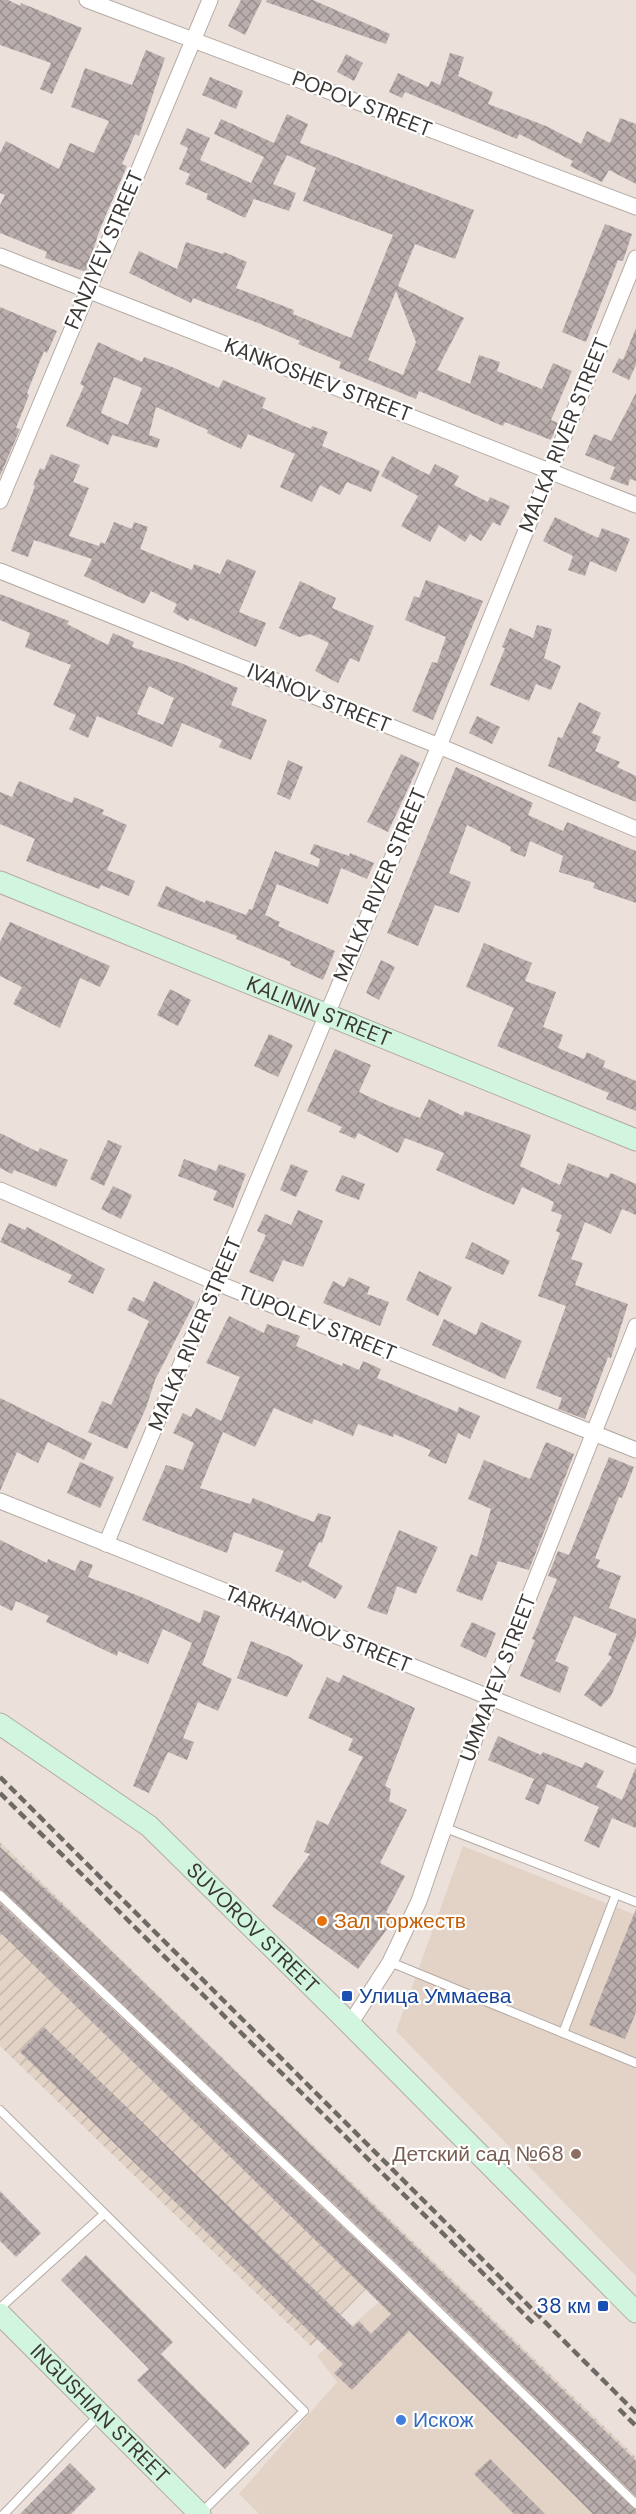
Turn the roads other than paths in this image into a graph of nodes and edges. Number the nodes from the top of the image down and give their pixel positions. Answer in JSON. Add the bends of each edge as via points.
{"nodes":[{"id":1,"x":87,"y":0,"type":"edge"},
{"id":2,"x":210,"y":0,"type":"edge"},
{"id":3,"x":193,"y":40,"type":"junction"},
{"id":4,"x":636,"y":207,"type":"edge"},
{"id":5,"x":0,"y":256,"type":"edge"},
{"id":6,"x":636,"y":258,"type":"edge"},
{"id":7,"x":87,"y":290,"type":"junction"},
{"id":8,"x":548,"y":471,"type":"junction"},
{"id":9,"x":0,"y":501,"type":"edge"},
{"id":10,"x":636,"y":505,"type":"edge"},
{"id":11,"x":0,"y":571,"type":"edge"},
{"id":12,"x":439,"y":746,"type":"junction"},
{"id":13,"x":636,"y":829,"type":"edge"},
{"id":14,"x":0,"y":882,"type":"edge"},
{"id":15,"x":327,"y":1014,"type":"junction"},
{"id":16,"x":636,"y":1140,"type":"edge"},
{"id":17,"x":0,"y":1190,"type":"edge"},
{"id":18,"x":217,"y":1283,"type":"junction"},
{"id":19,"x":636,"y":1326,"type":"edge"},
{"id":20,"x":594,"y":1434,"type":"junction"},
{"id":21,"x":636,"y":1450,"type":"edge"},
{"id":22,"x":0,"y":1501,"type":"edge"},
{"id":23,"x":106,"y":1544,"type":"junction"},
{"id":24,"x":489,"y":1698,"type":"junction"},
{"id":25,"x":0,"y":1724,"type":"edge"},
{"id":26,"x":636,"y":1756,"type":"edge"},
{"id":27,"x":443,"y":1827,"type":"junction"},
{"id":28,"x":616,"y":1894,"type":"junction"},
{"id":29,"x":0,"y":1895,"type":"edge"},
{"id":30,"x":636,"y":1902,"type":"edge"},
{"id":31,"x":390,"y":1962,"type":"junction"},
{"id":32,"x":350,"y":2024,"type":"junction"},
{"id":33,"x":563,"y":2033,"type":"junction"},
{"id":34,"x":636,"y":2063,"type":"edge"},
{"id":35,"x":0,"y":2110,"type":"edge"},
{"id":36,"x":104,"y":2215,"type":"junction"},
{"id":37,"x":0,"y":2308,"type":"edge"},
{"id":38,"x":636,"y":2312,"type":"edge"},
{"id":39,"x":0,"y":2314,"type":"edge"},
{"id":40,"x":100,"y":2414,"type":"junction"},
{"id":41,"x":636,"y":2504,"type":"edge"},
{"id":42,"x":4,"y":2514,"type":"edge"},
{"id":43,"x":200,"y":2514,"type":"edge"}],
"edges":[{"from":1,"to":3,"type":"street","name":"POPOV STREET"},
{"from":2,"to":3,"type":"street","name":"FANZIYEV STREET"},
{"from":3,"to":4,"type":"street","name":"POPOV STREET"},
{"from":3,"to":7,"type":"street","name":"FANZIYEV STREET"},
{"from":5,"to":7,"type":"street","name":"KANKOSHEV STREET"},
{"from":6,"to":8,"type":"street","name":"MALKA RIVER STREET"},
{"from":7,"to":8,"type":"street","name":"KANKOSHEV STREET"},
{"from":7,"to":9,"type":"street","name":"FANZIYEV STREET"},
{"from":8,"to":10,"type":"street","name":"KANKOSHEV STREET"},
{"from":8,"to":12,"type":"street","name":"MALKA RIVER STREET"},
{"from":11,"to":12,"type":"street","name":"IVANOV STREET"},
{"from":12,"to":13,"type":"street","name":"IVANOV STREET"},
{"from":12,"to":15,"type":"street","name":"MALKA RIVER STREET"},
{"from":14,"to":15,"type":"street","name":"KALININ STREET"},
{"from":15,"to":16,"type":"street","name":"KALININ STREET"},
{"from":15,"to":18,"type":"street","name":"MALKA RIVER STREET"},
{"from":17,"to":18,"type":"street","name":"TUPOLEV STREET"},
{"from":18,"to":20,"type":"street","name":"TUPOLEV STREET"},
{"from":18,"to":23,"type":"street","name":"MALKA RIVER STREET"},
{"from":19,"to":20,"type":"street","name":"UMMAYEV STREET"},
{"from":20,"to":21,"type":"street","name":"TUPOLEV STREET"},
{"from":20,"to":24,"type":"street","name":"UMMAYEV STREET"},
{"from":22,"to":23,"type":"street","name":"TARKHANOV STREET"},
{"from":23,"to":24,"type":"street","name":"TARKHANOV STREET"},
{"from":24,"to":26,"type":"street","name":"TARKHANOV STREET"},
{"from":24,"to":27,"type":"street","name":"UMMAYEV STREET"},
{"from":25,"to":32,"type":"street","name":"SUVOROV STREET","via":[[148,1826]]},
{"from":27,"to":28,"type":"lane"},
{"from":27,"to":31,"type":"street","name":"UMMAYEV STREET","via":[[419,1901]]},
{"from":28,"to":30,"type":"lane"},
{"from":28,"to":33,"type":"lane"},
{"from":29,"to":41,"type":"lane","via":[[394,2268]]},
{"from":31,"to":32,"type":"street","name":"UMMAYEV STREET"},
{"from":31,"to":33,"type":"lane"},
{"from":32,"to":38,"type":"street","name":"SUVOROV STREET"},
{"from":33,"to":34,"type":"lane"},
{"from":35,"to":36,"type":"lane"},
{"from":36,"to":37,"type":"lane"},
{"from":36,"to":43,"type":"lane","via":[[304,2411]]},
{"from":39,"to":40,"type":"street","name":"INGUSHIAN STREET"},
{"from":40,"to":42,"type":"lane"},
{"from":40,"to":43,"type":"street","name":"INGUSHIAN STREET"}]}
